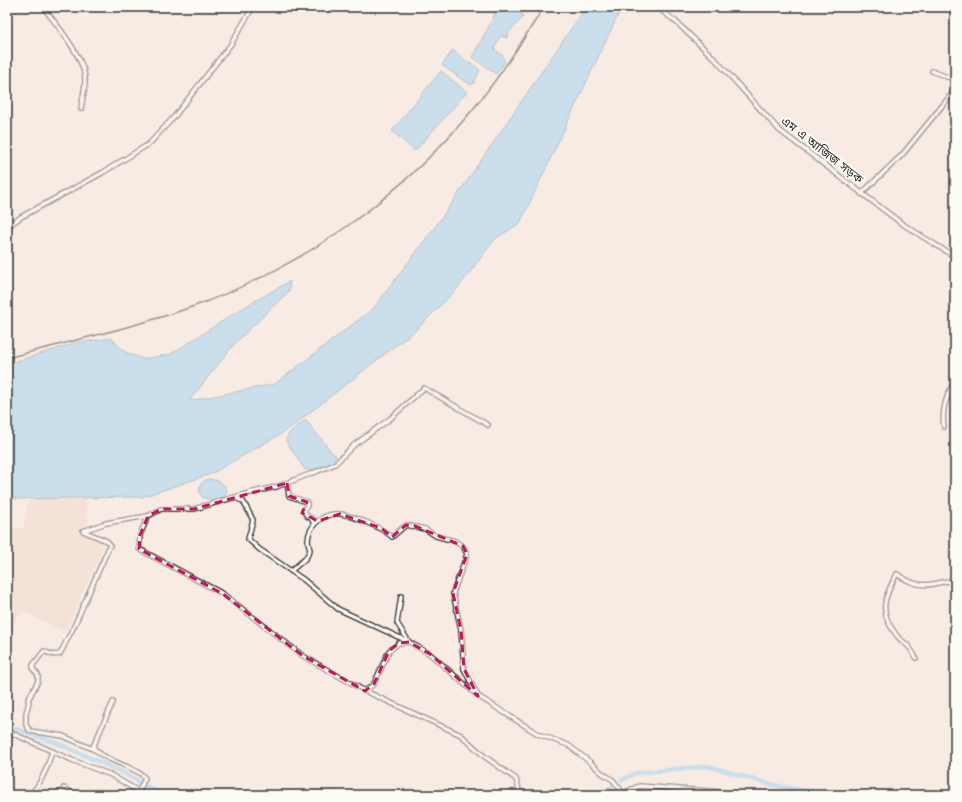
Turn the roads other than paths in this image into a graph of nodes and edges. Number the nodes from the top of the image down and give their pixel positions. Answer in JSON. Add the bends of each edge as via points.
{"nodes":[{"id":1,"x":43,"y":7,"type":"edge"},
{"id":2,"x":253,"y":7,"type":"edge"},
{"id":3,"x":657,"y":7,"type":"edge"},
{"id":4,"x":932,"y":71,"type":"dead end"},
{"id":5,"x":955,"y":80,"type":"edge"},
{"id":6,"x":955,"y":90,"type":"edge"},
{"id":7,"x":81,"y":109,"type":"dead end"},
{"id":8,"x":862,"y":194,"type":"junction"},
{"id":9,"x":7,"y":227,"type":"edge"},
{"id":10,"x":955,"y":257,"type":"edge"},
{"id":11,"x":955,"y":380,"type":"edge"},
{"id":12,"x":488,"y":425,"type":"dead end"},
{"id":13,"x":944,"y":427,"type":"dead end"},
{"id":14,"x":287,"y":483,"type":"junction"},
{"id":15,"x":235,"y":498,"type":"junction"},
{"id":16,"x":148,"y":516,"type":"junction"},
{"id":17,"x":314,"y":524,"type":"junction"},
{"id":18,"x":291,"y":572,"type":"junction"},
{"id":19,"x":955,"y":583,"type":"edge"},
{"id":20,"x":401,"y":596,"type":"dead end"},
{"id":21,"x":409,"y":642,"type":"junction"},
{"id":22,"x":916,"y":658,"type":"dead end"},
{"id":23,"x":365,"y":692,"type":"junction"},
{"id":24,"x":478,"y":696,"type":"junction"},
{"id":25,"x":112,"y":702,"type":"dead end"},
{"id":26,"x":7,"y":731,"type":"edge"},
{"id":27,"x":95,"y":750,"type":"junction"},
{"id":28,"x":52,"y":751,"type":"junction"},
{"id":29,"x":139,"y":790,"type":"junction"},
{"id":30,"x":621,"y":794,"type":"edge"},
{"id":31,"x":30,"y":795,"type":"edge"},
{"id":32,"x":59,"y":795,"type":"edge"},
{"id":33,"x":75,"y":795,"type":"edge"},
{"id":34,"x":145,"y":795,"type":"edge"},
{"id":35,"x":518,"y":795,"type":"edge"},
{"id":36,"x":740,"y":795,"type":"edge"}],
"edges":[{"from":1,"to":7,"type":"street","via":[[62,31],[82,64],[85,80]]},
{"from":2,"to":9,"type":"street","via":[[231,44],[174,117],[149,144]]},
{"from":3,"to":8,"type":"street","name":"এম এ আজিজ সড়ক","via":[[714,58],[779,130]]},
{"from":4,"to":5,"type":"street"},
{"from":6,"to":8,"type":"street","via":[[902,155]]},
{"from":8,"to":10,"type":"street","name":"এম এ আজিজ সড়ক","via":[[901,223]]},
{"from":11,"to":13,"type":"street","via":[[947,395],[942,417]]},
{"from":12,"to":14,"type":"street","via":[[424,388],[391,418],[354,445],[335,464]]},
{"from":14,"to":15,"type":"street"},
{"from":14,"to":17,"type":"street","via":[[289,496],[308,502],[304,511]]},
{"from":15,"to":16,"type":"street","via":[[194,509],[161,508]]},
{"from":15,"to":18,"type":"street","via":[[243,501],[253,520],[248,539]]},
{"from":16,"to":23,"type":"street","via":[[140,534],[140,549],[223,594],[303,656]]},
{"from":16,"to":27,"type":"street","via":[[106,523],[83,531],[107,541],[110,545],[60,654],[51,655],[44,651],[33,665],[38,681],[28,700],[26,725],[30,731],[63,736]]},
{"from":17,"to":18,"type":"street","via":[[308,541],[310,550],[306,558]]},
{"from":17,"to":24,"type":"street","via":[[326,516],[340,514],[381,528],[392,537],[406,525],[425,529],[463,546],[467,554],[452,593],[461,630],[464,670]]},
{"from":18,"to":21,"type":"street","via":[[338,609]]},
{"from":19,"to":22,"type":"street","via":[[949,580],[923,585],[909,583],[897,574],[886,592],[886,617],[891,628]]},
{"from":20,"to":21,"type":"street","via":[[396,623]]},
{"from":21,"to":23,"type":"street","via":[[399,643],[389,651],[374,684]]},
{"from":21,"to":24,"type":"street","via":[[430,654]]},
{"from":23,"to":35,"type":"street","via":[[461,735],[484,756],[516,779]]},
{"from":24,"to":30,"type":"street","via":[[538,734],[568,745],[613,780]]},
{"from":25,"to":27,"type":"street"},
{"from":26,"to":28,"type":"street"},
{"from":27,"to":29,"type":"street","via":[[145,778]]},
{"from":28,"to":29,"type":"street","via":[[111,775]]},
{"from":28,"to":31,"type":"street","via":[[39,783]]},
{"from":29,"to":34,"type":"street"},
{"from":30,"to":36,"type":"street","via":[[639,786]]},
{"from":32,"to":33,"type":"street","via":[[64,788]]}]}
